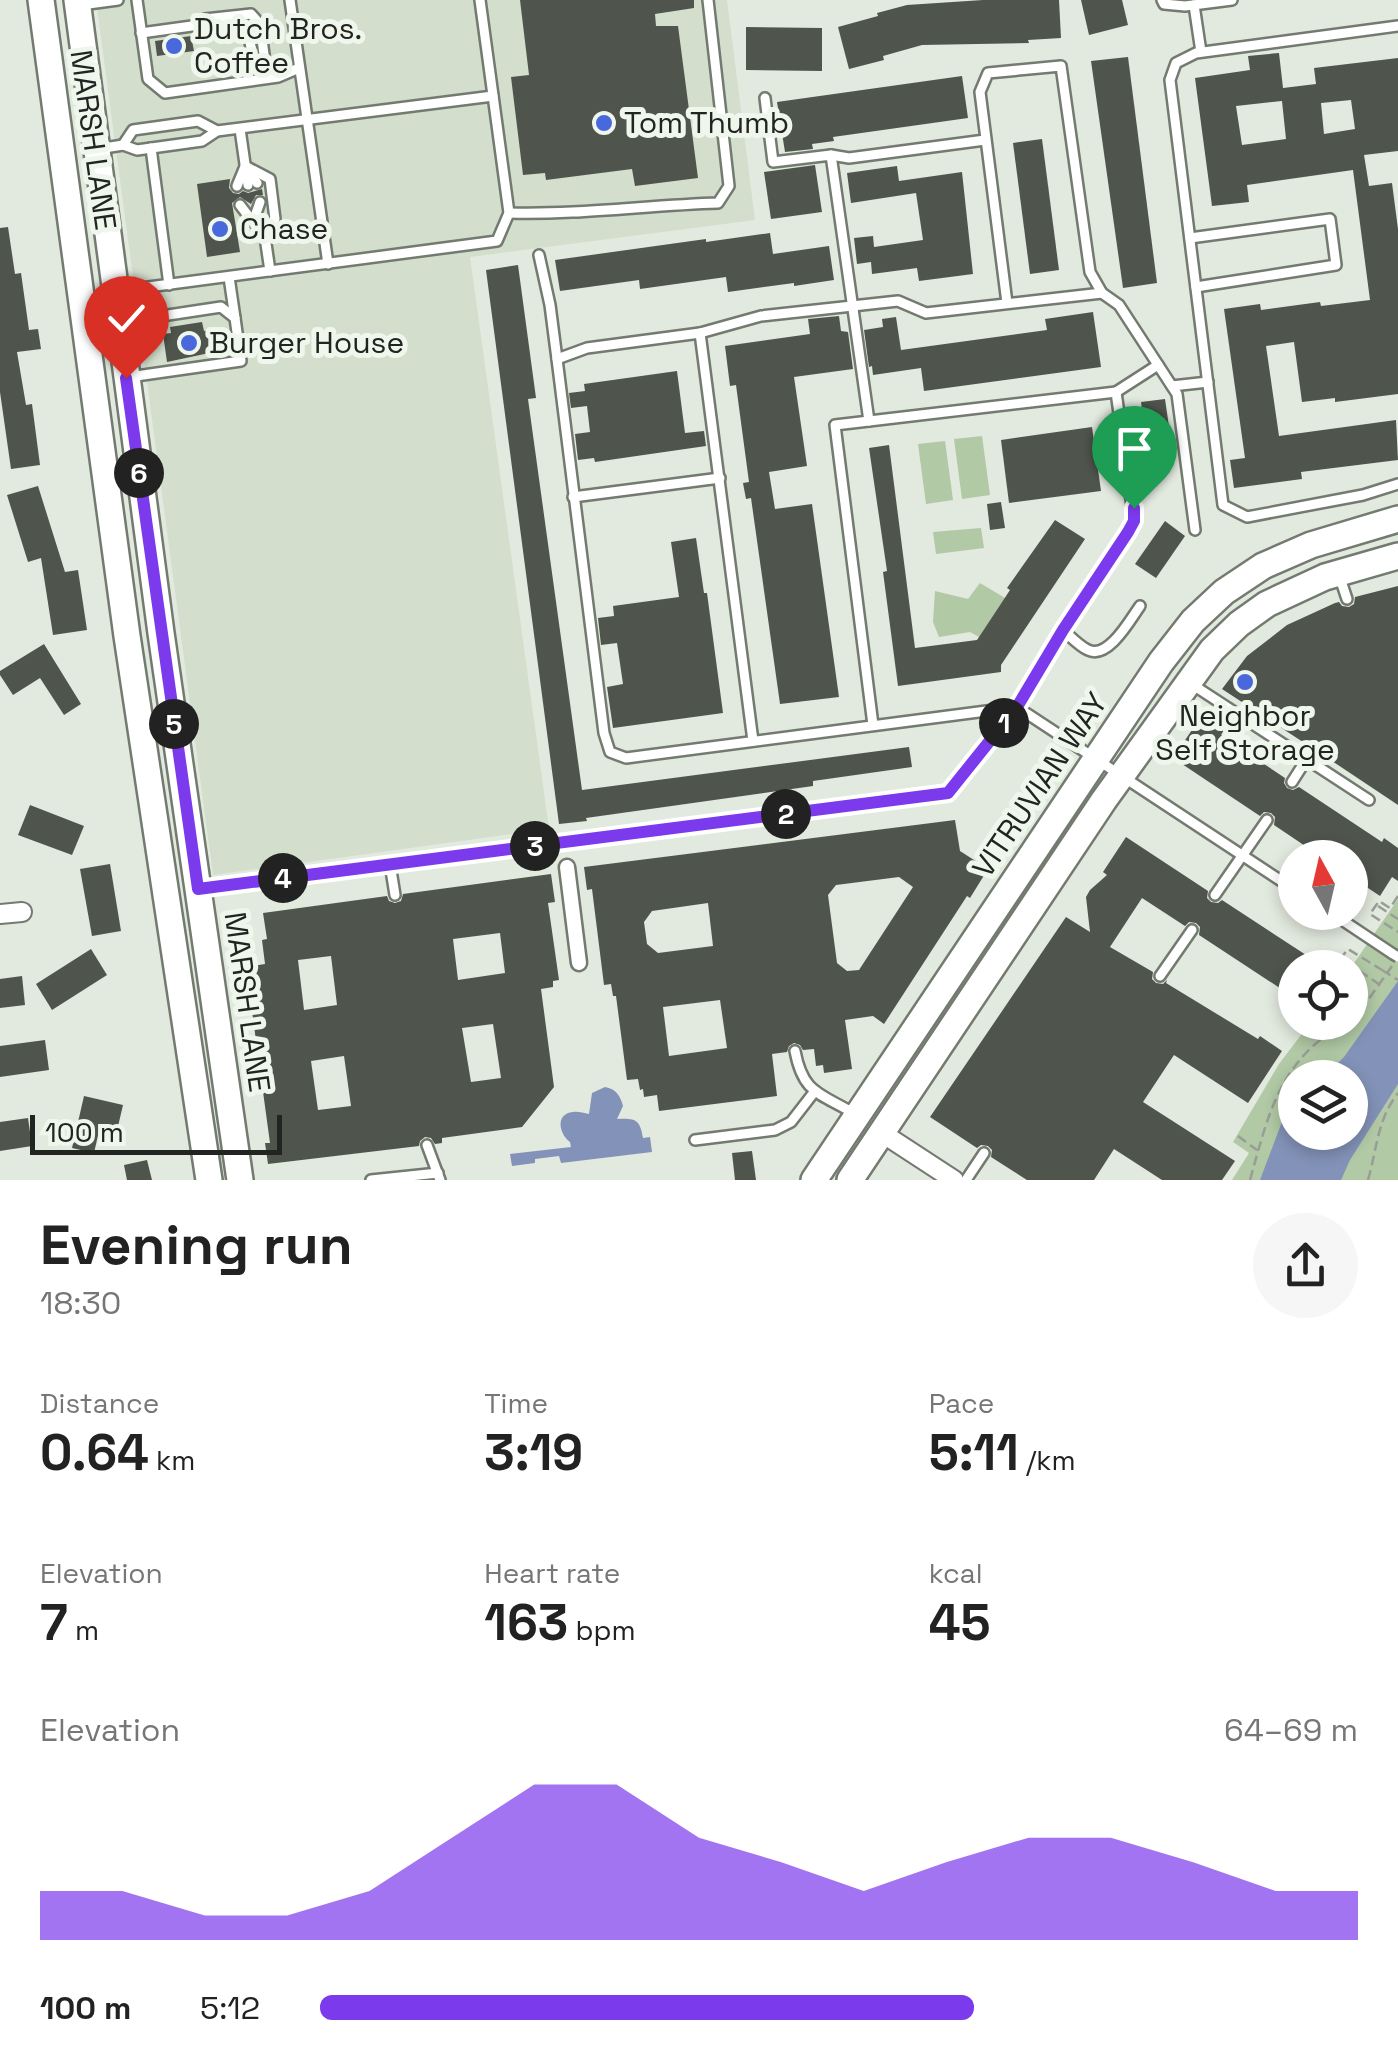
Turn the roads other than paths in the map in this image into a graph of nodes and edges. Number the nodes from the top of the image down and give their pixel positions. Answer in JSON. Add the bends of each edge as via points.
{"nodes":[{"id":1,"x":42,"y":0,"type":"edge"},
{"id":2,"x":118,"y":0,"type":"edge"},
{"id":3,"x":136,"y":0,"type":"edge"},
{"id":4,"x":290,"y":0,"type":"edge"},
{"id":5,"x":480,"y":0,"type":"edge"},
{"id":6,"x":708,"y":0,"type":"edge"},
{"id":7,"x":1162,"y":0,"type":"edge"},
{"id":8,"x":1232,"y":0,"type":"edge"},
{"id":9,"x":77,"y":3,"type":"edge"},
{"id":10,"x":1194,"y":5,"type":"junction"},
{"id":11,"x":200,"y":25,"type":"junction"},
{"id":12,"x":1398,"y":26,"type":"edge"},
{"id":13,"x":141,"y":33,"type":"junction"},
{"id":14,"x":1201,"y":52,"type":"junction"},
{"id":15,"x":260,"y":68,"type":"junction"},
{"id":16,"x":299,"y":68,"type":"junction"},
{"id":17,"x":262,"y":80,"type":"junction"},
{"id":18,"x":494,"y":96,"type":"junction"},
{"id":19,"x":765,"y":98,"type":"dead end"},
{"id":20,"x":306,"y":121,"type":"junction"},
{"id":21,"x":240,"y":129,"type":"junction"},
{"id":22,"x":217,"y":131,"type":"junction"},
{"id":23,"x":985,"y":140,"type":"junction"},
{"id":24,"x":123,"y":145,"type":"junction"},
{"id":25,"x":151,"y":148,"type":"junction"},
{"id":26,"x":96,"y":149,"type":"junction"},
{"id":27,"x":62,"y":154,"type":"junction"},
{"id":28,"x":831,"y":155,"type":"junction"},
{"id":29,"x":246,"y":166,"type":"junction"},
{"id":30,"x":509,"y":213,"type":"junction"},
{"id":31,"x":252,"y":222,"type":"junction"},
{"id":32,"x":264,"y":230,"type":"junction"},
{"id":33,"x":1190,"y":238,"type":"junction"},
{"id":34,"x":540,"y":255,"type":"dead end"},
{"id":35,"x":328,"y":264,"type":"junction"},
{"id":36,"x":270,"y":271,"type":"junction"},
{"id":37,"x":229,"y":277,"type":"junction"},
{"id":38,"x":170,"y":284,"type":"junction"},
{"id":39,"x":1196,"y":287,"type":"junction"},
{"id":40,"x":115,"y":292,"type":"junction"},
{"id":41,"x":1102,"y":292,"type":"junction"},
{"id":42,"x":1006,"y":303,"type":"junction"},
{"id":43,"x":852,"y":306,"type":"junction"},
{"id":44,"x":235,"y":318,"type":"junction"},
{"id":45,"x":119,"y":322,"type":"junction"},
{"id":46,"x":700,"y":334,"type":"junction"},
{"id":47,"x":557,"y":359,"type":"junction"},
{"id":48,"x":1158,"y":365,"type":"junction"},
{"id":49,"x":126,"y":378,"type":"junction"},
{"id":50,"x":1208,"y":382,"type":"junction"},
{"id":51,"x":1172,"y":386,"type":"junction"},
{"id":52,"x":1116,"y":392,"type":"junction"},
{"id":53,"x":868,"y":421,"type":"junction"},
{"id":54,"x":720,"y":478,"type":"junction"},
{"id":55,"x":1398,"y":484,"type":"edge"},
{"id":56,"x":573,"y":497,"type":"junction"},
{"id":57,"x":1398,"y":519,"type":"edge"},
{"id":58,"x":1195,"y":530,"type":"dead end"},
{"id":59,"x":1398,"y":556,"type":"edge"},
{"id":60,"x":1338,"y":573,"type":"junction"},
{"id":61,"x":1347,"y":599,"type":"dead end"},
{"id":62,"x":1140,"y":606,"type":"dead end"},
{"id":63,"x":1063,"y":630,"type":"junction"},
{"id":64,"x":161,"y":633,"type":"junction"},
{"id":65,"x":127,"y":636,"type":"junction"},
{"id":66,"x":1188,"y":681,"type":"junction"},
{"id":67,"x":1017,"y":707,"type":"junction"},
{"id":68,"x":873,"y":726,"type":"junction"},
{"id":69,"x":753,"y":741,"type":"junction"},
{"id":70,"x":1313,"y":748,"type":"dead end"},
{"id":71,"x":1097,"y":760,"type":"junction"},
{"id":72,"x":1307,"y":761,"type":"junction"},
{"id":73,"x":1122,"y":776,"type":"junction"},
{"id":74,"x":1292,"y":782,"type":"dead end"},
{"id":75,"x":1369,"y":800,"type":"dead end"},
{"id":76,"x":1267,"y":820,"type":"dead end"},
{"id":77,"x":1243,"y":855,"type":"junction"},
{"id":78,"x":390,"y":864,"type":"junction"},
{"id":79,"x":567,"y":867,"type":"dead end"},
{"id":80,"x":1278,"y":879,"type":"edge"},
{"id":81,"x":198,"y":889,"type":"junction"},
{"id":82,"x":166,"y":893,"type":"junction"},
{"id":83,"x":395,"y":895,"type":"dead end"},
{"id":84,"x":1215,"y":895,"type":"dead end"},
{"id":85,"x":22,"y":912,"type":"dead end"},
{"id":86,"x":0,"y":914,"type":"edge"},
{"id":87,"x":1192,"y":930,"type":"dead end"},
{"id":88,"x":1357,"y":930,"type":"edge"},
{"id":89,"x":1396,"y":956,"type":"edge"},
{"id":90,"x":579,"y":963,"type":"dead end"},
{"id":91,"x":1160,"y":976,"type":"dead end"},
{"id":92,"x":795,"y":1051,"type":"dead end"},
{"id":93,"x":815,"y":1091,"type":"junction"},
{"id":94,"x":856,"y":1115,"type":"junction"},
{"id":95,"x":882,"y":1133,"type":"junction"},
{"id":96,"x":696,"y":1140,"type":"dead end"},
{"id":97,"x":428,"y":1145,"type":"dead end"},
{"id":98,"x":984,"y":1153,"type":"dead end"},
{"id":99,"x":439,"y":1176,"type":"edge"},
{"id":100,"x":209,"y":1180,"type":"edge"},
{"id":101,"x":240,"y":1180,"type":"edge"},
{"id":102,"x":371,"y":1180,"type":"edge"},
{"id":103,"x":814,"y":1180,"type":"edge"},
{"id":104,"x":850,"y":1180,"type":"edge"},
{"id":105,"x":954,"y":1180,"type":"edge"},
{"id":106,"x":966,"y":1180,"type":"edge"}],
"edges":[{"from":1,"to":27,"type":"main road","name":"MARSH LANE"},
{"from":2,"to":9,"type":"lane"},
{"from":3,"to":13,"type":"lane"},
{"from":4,"to":16,"type":"lane"},
{"from":5,"to":18,"type":"lane"},
{"from":6,"to":30,"type":"lane","via":[[729,186],[718,203]]},
{"from":7,"to":10,"type":"lane"},
{"from":8,"to":10,"type":"lane"},
{"from":9,"to":26,"type":"main road","name":"MARSH LANE"},
{"from":10,"to":14,"type":"lane"},
{"from":11,"to":13,"type":"lane"},
{"from":11,"to":15,"type":"lane","via":[[208,32],[246,33]]},
{"from":11,"to":15,"type":"lane","via":[[205,18],[251,14],[260,24]]},
{"from":12,"to":14,"type":"lane"},
{"from":13,"to":17,"type":"lane","via":[[148,78],[165,92]]},
{"from":14,"to":33,"type":"lane","via":[[1176,63],[1170,80]]},
{"from":15,"to":17,"type":"lane"},
{"from":16,"to":17,"type":"lane"},
{"from":16,"to":20,"type":"lane"},
{"from":18,"to":20,"type":"lane"},
{"from":18,"to":30,"type":"lane"},
{"from":19,"to":28,"type":"lane","via":[[773,162]]},
{"from":20,"to":21,"type":"lane"},
{"from":20,"to":35,"type":"lane"},
{"from":21,"to":22,"type":"lane"},
{"from":21,"to":29,"type":"lane"},
{"from":22,"to":24,"type":"lane","via":[[198,121],[133,130]]},
{"from":22,"to":25,"type":"lane","via":[[202,141]]},
{"from":23,"to":28,"type":"lane"},
{"from":23,"to":41,"type":"lane","via":[[980,92],[988,73],[1061,66],[1090,272]]},
{"from":23,"to":42,"type":"lane"},
{"from":24,"to":25,"type":"lane"},
{"from":24,"to":26,"type":"lane"},
{"from":25,"to":38,"type":"lane"},
{"from":26,"to":27,"type":"main road"},
{"from":26,"to":40,"type":"main road","name":"MARSH LANE"},
{"from":27,"to":65,"type":"main road","name":"MARSH LANE"},
{"from":28,"to":43,"type":"lane"},
{"from":29,"to":29,"type":"lane","via":[[247,185]]},
{"from":29,"to":32,"type":"lane","via":[[270,179],[274,219]]},
{"from":30,"to":35,"type":"lane","via":[[497,242]]},
{"from":31,"to":31,"type":"lane","via":[[250,204]]},
{"from":31,"to":32,"type":"lane"},
{"from":32,"to":36,"type":"lane"},
{"from":33,"to":39,"type":"lane"},
{"from":33,"to":39,"type":"lane","via":[[1330,219],[1336,265]]},
{"from":34,"to":47,"type":"lane"},
{"from":35,"to":36,"type":"lane"},
{"from":36,"to":37,"type":"lane"},
{"from":37,"to":38,"type":"lane"},
{"from":37,"to":44,"type":"lane"},
{"from":38,"to":40,"type":"lane"},
{"from":39,"to":50,"type":"lane"},
{"from":40,"to":45,"type":"main road","name":"MARSH LANE"},
{"from":41,"to":42,"type":"lane"},
{"from":41,"to":48,"type":"lane","via":[[1119,305]]},
{"from":42,"to":43,"type":"lane","via":[[926,313],[898,301]]},
{"from":43,"to":46,"type":"lane","via":[[761,316]]},
{"from":43,"to":53,"type":"lane"},
{"from":44,"to":45,"type":"lane","via":[[222,307]]},
{"from":44,"to":49,"type":"lane","via":[[241,361]]},
{"from":45,"to":49,"type":"main road","name":"MARSH LANE"},
{"from":46,"to":47,"type":"lane","via":[[588,348]]},
{"from":46,"to":54,"type":"lane"},
{"from":47,"to":56,"type":"lane"},
{"from":48,"to":51,"type":"lane"},
{"from":48,"to":52,"type":"lane"},
{"from":49,"to":64,"type":"main road","name":"MARSH LANE"},
{"from":50,"to":51,"type":"lane"},
{"from":50,"to":55,"type":"lane","via":[[1223,505],[1247,517]]},
{"from":51,"to":58,"type":"lane"},
{"from":52,"to":53,"type":"lane"},
{"from":52,"to":63,"type":"lane","via":[[1134,521]]},
{"from":53,"to":68,"type":"lane","via":[[835,424]]},
{"from":54,"to":56,"type":"lane"},
{"from":54,"to":69,"type":"lane"},
{"from":56,"to":69,"type":"lane","via":[[610,752],[626,758]]},
{"from":57,"to":71,"type":"main road","name":"VITRUVIAN WAY","via":[[1286,555],[1224,592],[1161,662]]},
{"from":59,"to":60,"type":"main road","name":"VITRUVIAN WAY"},
{"from":60,"to":61,"type":"lane"},
{"from":60,"to":66,"type":"main road","name":"VITRUVIAN WAY","via":[[1253,614]]},
{"from":62,"to":63,"type":"lane","via":[[1104,650],[1087,650]]},
{"from":63,"to":67,"type":"lane"},
{"from":64,"to":65,"type":"main road"},
{"from":64,"to":81,"type":"main road","name":"MARSH LANE"},
{"from":65,"to":82,"type":"main road","name":"MARSH LANE"},
{"from":66,"to":72,"type":"lane"},
{"from":66,"to":73,"type":"main road","name":"VITRUVIAN WAY"},
{"from":67,"to":68,"type":"lane"},
{"from":67,"to":71,"type":"lane"},
{"from":67,"to":78,"type":"lane","via":[[948,793]]},
{"from":68,"to":69,"type":"lane"},
{"from":70,"to":72,"type":"lane"},
{"from":71,"to":73,"type":"lane"},
{"from":71,"to":94,"type":"main road","name":"VITRUVIAN WAY"},
{"from":72,"to":74,"type":"lane"},
{"from":72,"to":75,"type":"lane"},
{"from":73,"to":77,"type":"lane"},
{"from":73,"to":95,"type":"main road","name":"VITRUVIAN WAY"},
{"from":76,"to":77,"type":"lane"},
{"from":77,"to":80,"type":"lane"},
{"from":77,"to":84,"type":"lane"},
{"from":78,"to":81,"type":"lane"},
{"from":78,"to":83,"type":"lane"},
{"from":79,"to":90,"type":"street"},
{"from":81,"to":82,"type":"main road"},
{"from":81,"to":101,"type":"main road","name":"MARSH LANE"},
{"from":82,"to":100,"type":"main road","name":"MARSH LANE"},
{"from":85,"to":86,"type":"street"},
{"from":87,"to":91,"type":"lane"},
{"from":88,"to":89,"type":"lane"},
{"from":92,"to":93,"type":"lane","via":[[799,1073]]},
{"from":93,"to":94,"type":"lane"},
{"from":93,"to":96,"type":"lane","via":[[792,1122],[775,1130]]},
{"from":94,"to":95,"type":"main road"},
{"from":94,"to":103,"type":"main road","name":"VITRUVIAN WAY"},
{"from":95,"to":104,"type":"main road","name":"VITRUVIAN WAY"},
{"from":95,"to":105,"type":"street"},
{"from":97,"to":99,"type":"lane"},
{"from":98,"to":106,"type":"lane"},
{"from":99,"to":102,"type":"lane"}]}
